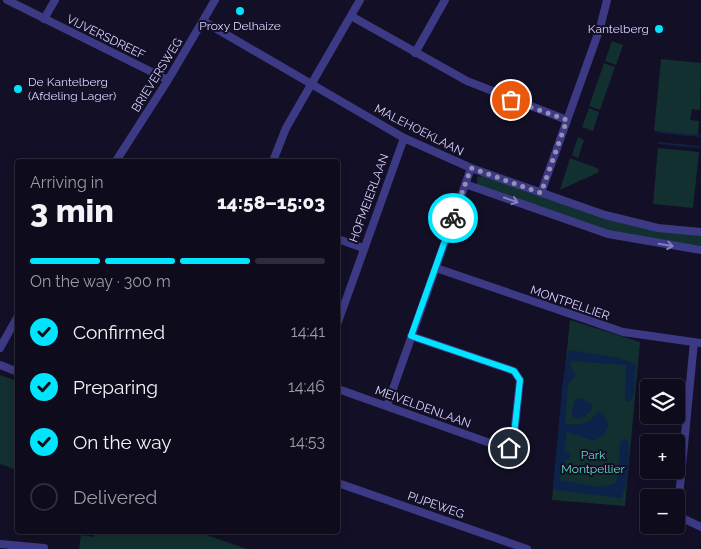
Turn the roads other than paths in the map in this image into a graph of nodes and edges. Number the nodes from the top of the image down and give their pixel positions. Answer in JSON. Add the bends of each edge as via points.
{"nodes":[{"id":1,"x":7,"y":0,"type":"edge"},
{"id":2,"x":55,"y":0,"type":"edge"},
{"id":3,"x":215,"y":0,"type":"edge"},
{"id":4,"x":360,"y":0,"type":"edge"},
{"id":5,"x":445,"y":0,"type":"edge"},
{"id":6,"x":607,"y":0,"type":"edge"},
{"id":7,"x":351,"y":16,"type":"junction"},
{"id":8,"x":44,"y":19,"type":"junction"},
{"id":9,"x":203,"y":21,"type":"junction"},
{"id":10,"x":415,"y":53,"type":"junction"},
{"id":11,"x":168,"y":80,"type":"junction"},
{"id":12,"x":311,"y":84,"type":"junction"},
{"id":13,"x":567,"y":120,"type":"junction"},
{"id":14,"x":404,"y":138,"type":"junction"},
{"id":15,"x":117,"y":159,"type":"edge"},
{"id":16,"x":274,"y":159,"type":"edge"},
{"id":17,"x":471,"y":168,"type":"junction"},
{"id":18,"x":465,"y":184,"type":"junction"},
{"id":19,"x":541,"y":193,"type":"junction"},
{"id":20,"x":701,"y":232,"type":"edge"},
{"id":21,"x":340,"y":240,"type":"edge"},
{"id":22,"x":363,"y":248,"type":"junction"},
{"id":23,"x":701,"y":250,"type":"edge"},
{"id":24,"x":436,"y":268,"type":"junction"},
{"id":25,"x":340,"y":316,"type":"edge"},
{"id":26,"x":15,"y":321,"type":"edge"},
{"id":27,"x":411,"y":336,"type":"junction"},
{"id":28,"x":697,"y":343,"type":"edge"},
{"id":29,"x":0,"y":348,"type":"edge"},
{"id":30,"x":0,"y":365,"type":"edge"},
{"id":31,"x":15,"y":371,"type":"edge"},
{"id":32,"x":340,"y":390,"type":"edge"},
{"id":33,"x":387,"y":406,"type":"junction"},
{"id":34,"x":340,"y":484,"type":"edge"},
{"id":35,"x":701,"y":527,"type":"edge"},
{"id":36,"x":0,"y":544,"type":"edge"},
{"id":37,"x":44,"y":548,"type":"edge"},
{"id":38,"x":527,"y":549,"type":"edge"}],
"edges":[{"from":1,"to":8,"type":"street","name":"VIJVERSDREEF"},
{"from":2,"to":8,"type":"street"},
{"from":3,"to":9,"type":"street","name":"BRIEVERSWEG"},
{"from":4,"to":7,"type":"street"},
{"from":5,"to":10,"type":"street"},
{"from":6,"to":13,"type":"street"},
{"from":7,"to":10,"type":"street"},
{"from":7,"to":12,"type":"street"},
{"from":8,"to":11,"type":"street","name":"VIJVERSDREEF"},
{"from":9,"to":11,"type":"street","name":"BRIEVERSWEG"},
{"from":9,"to":12,"type":"street","name":"MALEHOEKLAAN"},
{"from":10,"to":13,"type":"street","via":[[493,93]]},
{"from":11,"to":15,"type":"street","name":"BRIEVERSWEG"},
{"from":12,"to":14,"type":"street","name":"MALEHOEKLAAN"},
{"from":12,"to":16,"type":"street","via":[[286,128]]},
{"from":13,"to":19,"type":"street"},
{"from":14,"to":17,"type":"street","name":"MALEHOEKLAAN"},
{"from":14,"to":22,"type":"street","name":"HOFMEIERLAAN"},
{"from":17,"to":18,"type":"street"},
{"from":17,"to":19,"type":"street","name":"MALEHOEKLAAN"},
{"from":18,"to":23,"type":"street","one_way":true,"via":[[608,234]]},
{"from":18,"to":24,"type":"street"},
{"from":19,"to":20,"type":"street","name":"MALEHOEKLAAN","via":[[605,215],[658,228]]},
{"from":21,"to":22,"type":"street"},
{"from":22,"to":25,"type":"street","name":"HOFMEIERLAAN"},
{"from":24,"to":27,"type":"street"},
{"from":24,"to":28,"type":"street","name":"MONTPELLIER","via":[[623,332]]},
{"from":26,"to":29,"type":"street"},
{"from":27,"to":33,"type":"street"},
{"from":27,"to":33,"type":"street","name":"MEIVELDENLAAN","via":[[514,371],[520,380],[513,444],[509,448]]},
{"from":28,"to":35,"type":"street","via":[[678,507],[680,517]]},
{"from":30,"to":31,"type":"street"},
{"from":32,"to":33,"type":"street","name":"MEIVELDENLAAN"},
{"from":34,"to":38,"type":"street","name":"PIJPEWEG"},
{"from":36,"to":37,"type":"street"}]}
